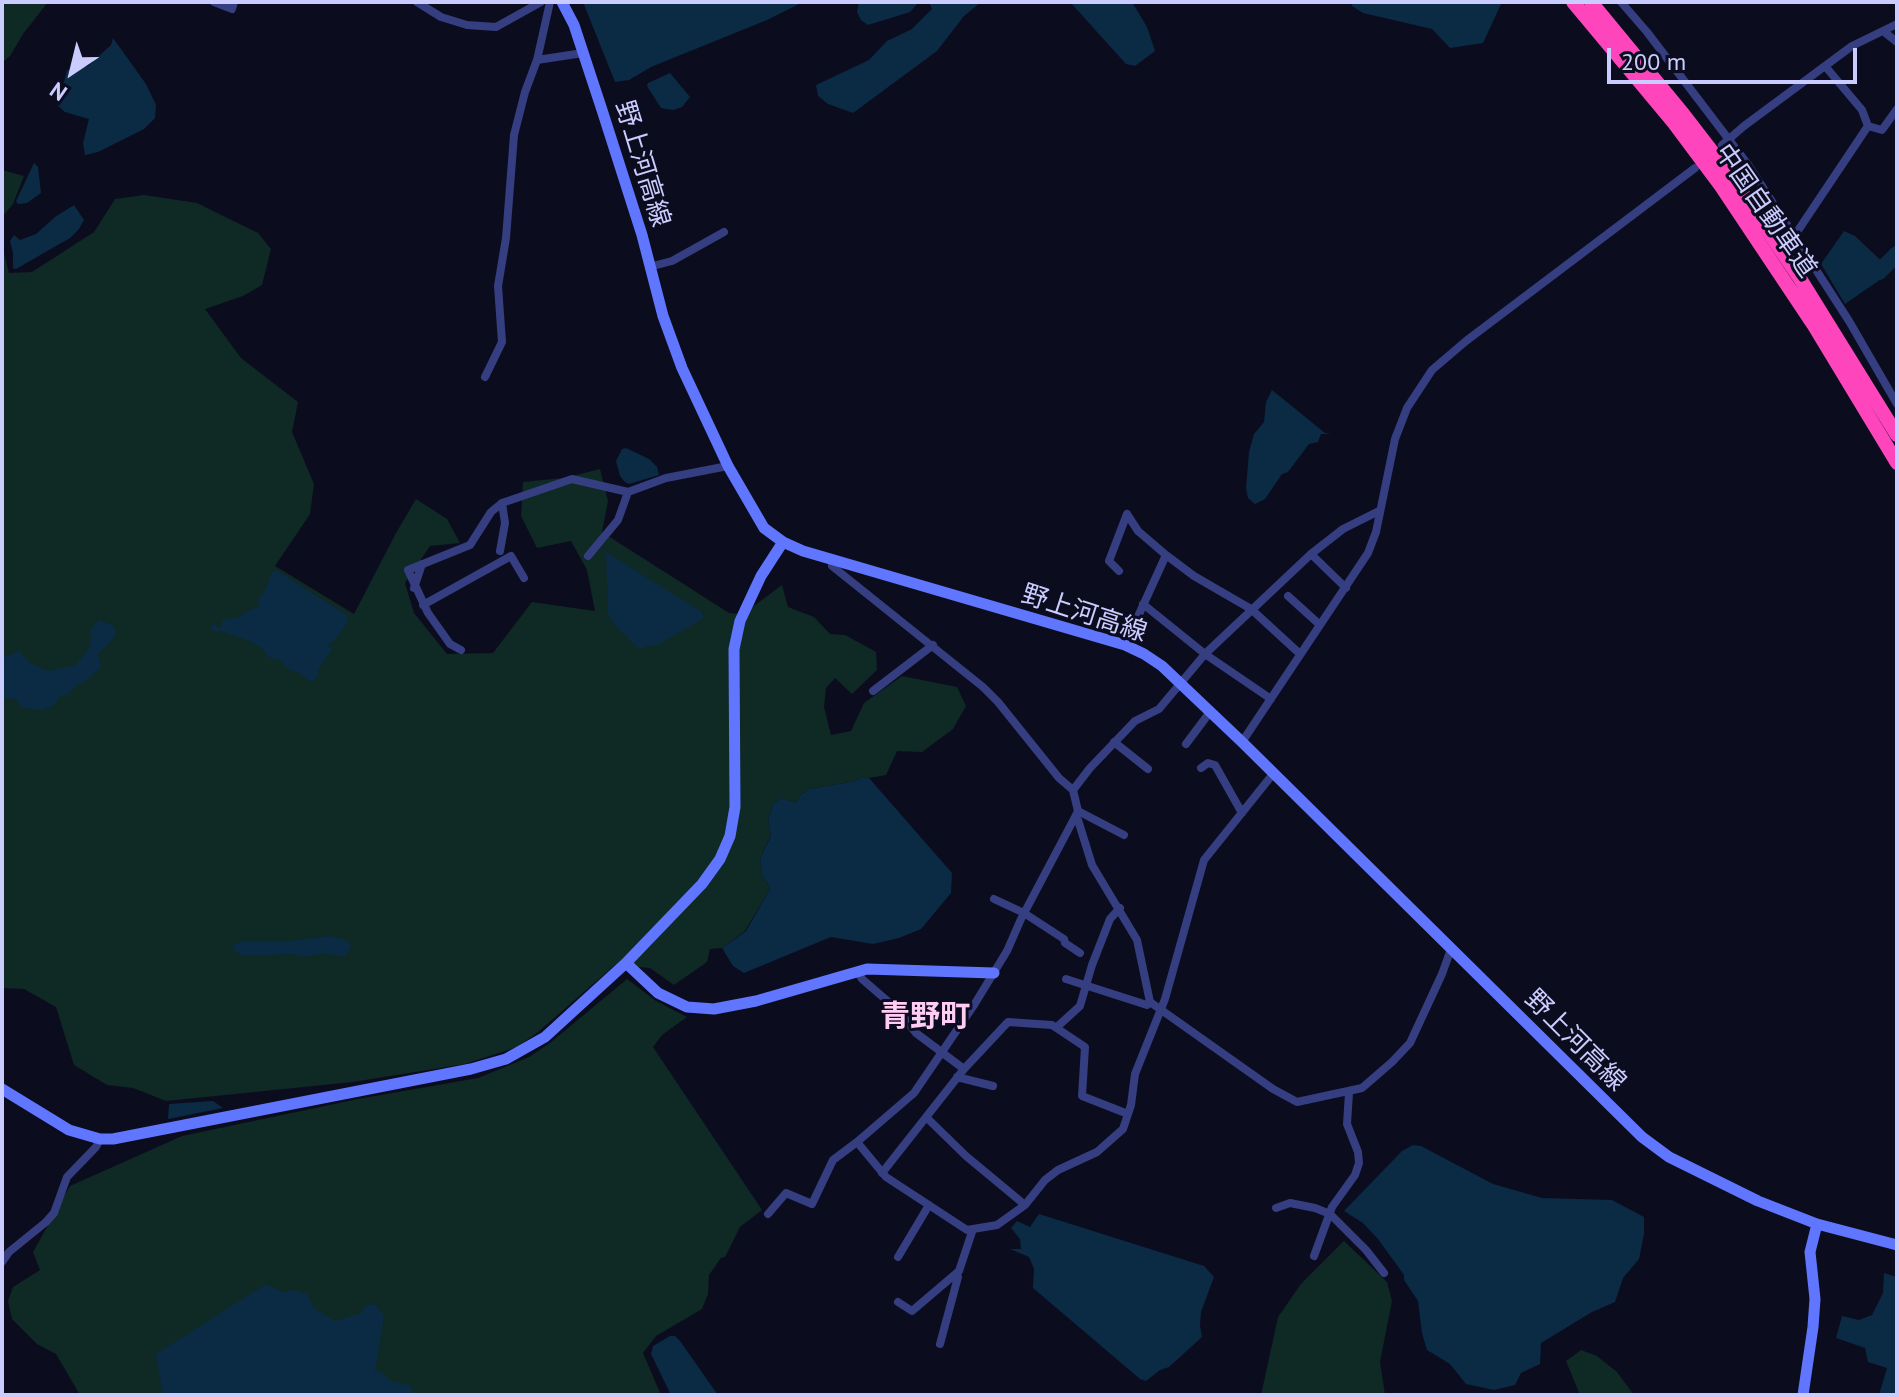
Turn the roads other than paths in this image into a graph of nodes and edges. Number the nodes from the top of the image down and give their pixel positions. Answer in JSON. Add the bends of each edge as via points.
{"nodes":[{"id":1,"x":214,"y":2,"type":"edge"},
{"id":2,"x":234,"y":2,"type":"edge"},
{"id":3,"x":417,"y":2,"type":"edge"},
{"id":4,"x":541,"y":2,"type":"edge"},
{"id":5,"x":550,"y":2,"type":"edge"},
{"id":6,"x":562,"y":2,"type":"edge"},
{"id":7,"x":1573,"y":2,"type":"edge"},
{"id":8,"x":1591,"y":2,"type":"edge"},
{"id":9,"x":1621,"y":2,"type":"edge"},
{"id":10,"x":1897,"y":24,"type":"edge"},
{"id":11,"x":1883,"y":31,"type":"junction"},
{"id":12,"x":1897,"y":42,"type":"edge"},
{"id":13,"x":583,"y":53,"type":"junction"},
{"id":14,"x":537,"y":60,"type":"junction"},
{"id":15,"x":1825,"y":66,"type":"junction"},
{"id":16,"x":1897,"y":109,"type":"edge"},
{"id":17,"x":1868,"y":126,"type":"junction"},
{"id":18,"x":1725,"y":143,"type":"junction"},
{"id":19,"x":1695,"y":168,"type":"dead end"},
{"id":20,"x":724,"y":232,"type":"dead end"},
{"id":21,"x":1795,"y":235,"type":"junction"},
{"id":22,"x":649,"y":267,"type":"junction"},
{"id":23,"x":485,"y":377,"type":"dead end"},
{"id":24,"x":1897,"y":404,"type":"edge"},
{"id":25,"x":1897,"y":435,"type":"edge"},
{"id":26,"x":1897,"y":463,"type":"edge"},
{"id":27,"x":728,"y":466,"type":"junction"},
{"id":28,"x":628,"y":492,"type":"junction"},
{"id":29,"x":502,"y":503,"type":"junction"},
{"id":30,"x":1379,"y":511,"type":"junction"},
{"id":31,"x":783,"y":542,"type":"junction"},
{"id":32,"x":500,"y":551,"type":"dead end"},
{"id":33,"x":1311,"y":554,"type":"junction"},
{"id":34,"x":1166,"y":555,"type":"junction"},
{"id":35,"x":588,"y":556,"type":"dead end"},
{"id":36,"x":832,"y":559,"type":"junction"},
{"id":37,"x":1119,"y":571,"type":"dead end"},
{"id":38,"x":524,"y":578,"type":"dead end"},
{"id":39,"x":1346,"y":588,"type":"junction"},
{"id":40,"x":1288,"y":596,"type":"dead end"},
{"id":41,"x":1143,"y":604,"type":"junction"},
{"id":42,"x":423,"y":605,"type":"junction"},
{"id":43,"x":1251,"y":609,"type":"junction"},
{"id":44,"x":1320,"y":625,"type":"junction"},
{"id":45,"x":933,"y":645,"type":"junction"},
{"id":46,"x":1125,"y":645,"type":"junction"},
{"id":47,"x":461,"y":650,"type":"dead end"},
{"id":48,"x":1205,"y":654,"type":"junction"},
{"id":49,"x":1300,"y":654,"type":"junction"},
{"id":50,"x":1181,"y":684,"type":"junction"},
{"id":51,"x":873,"y":691,"type":"dead end"},
{"id":52,"x":1271,"y":699,"type":"junction"},
{"id":53,"x":1210,"y":712,"type":"junction"},
{"id":54,"x":1114,"y":742,"type":"junction"},
{"id":55,"x":1242,"y":742,"type":"junction"},
{"id":56,"x":1186,"y":744,"type":"dead end"},
{"id":57,"x":1201,"y":768,"type":"dead end"},
{"id":58,"x":1148,"y":769,"type":"dead end"},
{"id":59,"x":1273,"y":774,"type":"junction"},
{"id":60,"x":1073,"y":790,"type":"junction"},
{"id":61,"x":1242,"y":813,"type":"junction"},
{"id":62,"x":1077,"y":814,"type":"junction"},
{"id":63,"x":1124,"y":835,"type":"dead end"},
{"id":64,"x":994,"y":899,"type":"dead end"},
{"id":65,"x":1120,"y":908,"type":"junction"},
{"id":66,"x":1024,"y":913,"type":"junction"},
{"id":67,"x":1451,"y":949,"type":"junction"},
{"id":68,"x":1080,"y":953,"type":"dead end"},
{"id":69,"x":626,"y":963,"type":"junction"},
{"id":70,"x":857,"y":971,"type":"junction"},
{"id":71,"x":994,"y":973,"type":"junction"},
{"id":72,"x":1066,"y":979,"type":"dead end"},
{"id":73,"x":1087,"y":987,"type":"junction"},
{"id":74,"x":1150,"y":1002,"type":"junction"},
{"id":75,"x":1160,"y":1010,"type":"junction"},
{"id":76,"x":1057,"y":1027,"type":"junction"},
{"id":77,"x":942,"y":1053,"type":"junction"},
{"id":78,"x":964,"y":1069,"type":"junction"},
{"id":79,"x":957,"y":1077,"type":"junction"},
{"id":80,"x":993,"y":1086,"type":"dead end"},
{"id":81,"x":2,"y":1089,"type":"edge"},
{"id":82,"x":1349,"y":1093,"type":"junction"},
{"id":83,"x":1128,"y":1114,"type":"junction"},
{"id":84,"x":926,"y":1117,"type":"junction"},
{"id":85,"x":100,"y":1139,"type":"junction"},
{"id":86,"x":857,"y":1142,"type":"junction"},
{"id":87,"x":882,"y":1173,"type":"junction"},
{"id":88,"x":929,"y":1205,"type":"junction"},
{"id":89,"x":1025,"y":1205,"type":"junction"},
{"id":90,"x":1276,"y":1208,"type":"dead end"},
{"id":91,"x":768,"y":1214,"type":"dead end"},
{"id":92,"x":1330,"y":1214,"type":"junction"},
{"id":93,"x":1817,"y":1224,"type":"junction"},
{"id":94,"x":973,"y":1229,"type":"junction"},
{"id":95,"x":1897,"y":1245,"type":"edge"},
{"id":96,"x":1314,"y":1256,"type":"dead end"},
{"id":97,"x":898,"y":1257,"type":"dead end"},
{"id":98,"x":2,"y":1262,"type":"edge"},
{"id":99,"x":1384,"y":1273,"type":"dead end"},
{"id":100,"x":956,"y":1274,"type":"junction"},
{"id":101,"x":898,"y":1302,"type":"dead end"},
{"id":102,"x":940,"y":1344,"type":"dead end"},
{"id":103,"x":1803,"y":1395,"type":"edge"}],
"edges":[{"from":1,"to":2,"type":"street","via":[[232,9]]},
{"from":3,"to":4,"type":"street","via":[[441,17],[496,27]]},
{"from":5,"to":14,"type":"street"},
{"from":6,"to":13,"type":"main road","name":"野上河高線"},
{"from":7,"to":26,"type":"highway","name":"中国自動車道","via":[[1721,186]]},
{"from":8,"to":25,"type":"highway","name":"中国自動車道","via":[[1731,176]]},
{"from":9,"to":18,"type":"street"},
{"from":10,"to":11,"type":"street"},
{"from":11,"to":12,"type":"street"},
{"from":11,"to":15,"type":"street"},
{"from":13,"to":14,"type":"street"},
{"from":13,"to":22,"type":"main road","name":"野上河高線"},
{"from":14,"to":23,"type":"street","via":[[514,135],[498,286],[502,342]]},
{"from":15,"to":17,"type":"street","via":[[1862,110]]},
{"from":15,"to":18,"type":"street"},
{"from":16,"to":17,"type":"street","via":[[1882,130]]},
{"from":17,"to":21,"type":"street"},
{"from":18,"to":21,"type":"street","via":[[1749,166]]},
{"from":19,"to":30,"type":"street","via":[[1432,370],[1398,430]]},
{"from":20,"to":22,"type":"street","via":[[672,261]]},
{"from":21,"to":24,"type":"street"},
{"from":22,"to":27,"type":"main road","name":"野上河高線","via":[[682,368]]},
{"from":27,"to":28,"type":"street"},
{"from":27,"to":31,"type":"main road","name":"野上河高線","via":[[764,528]]},
{"from":28,"to":29,"type":"street","via":[[572,479]]},
{"from":28,"to":35,"type":"street","via":[[618,520]]},
{"from":29,"to":32,"type":"street"},
{"from":29,"to":42,"type":"street","via":[[470,545],[408,570]]},
{"from":30,"to":33,"type":"street","via":[[1343,529]]},
{"from":30,"to":39,"type":"street","via":[[1368,553]]},
{"from":31,"to":36,"type":"main road","name":"野上河高線"},
{"from":31,"to":69,"type":"main road","via":[[740,621],[734,649],[735,807],[730,836],[702,884]]},
{"from":33,"to":39,"type":"street"},
{"from":33,"to":43,"type":"street"},
{"from":34,"to":37,"type":"street","via":[[1127,514],[1109,561]]},
{"from":34,"to":41,"type":"street"},
{"from":34,"to":43,"type":"street"},
{"from":36,"to":45,"type":"street","via":[[832,566]]},
{"from":36,"to":46,"type":"main road","name":"野上河高線"},
{"from":38,"to":42,"type":"street","via":[[511,556]]},
{"from":39,"to":44,"type":"street"},
{"from":40,"to":44,"type":"street"},
{"from":41,"to":46,"type":"street"},
{"from":41,"to":48,"type":"street"},
{"from":42,"to":47,"type":"street","via":[[450,644]]},
{"from":43,"to":48,"type":"street"},
{"from":43,"to":49,"type":"street"},
{"from":44,"to":49,"type":"street"},
{"from":45,"to":51,"type":"street"},
{"from":45,"to":60,"type":"street","via":[[998,702]]},
{"from":46,"to":50,"type":"main road","name":"野上河高線"},
{"from":48,"to":50,"type":"street"},
{"from":48,"to":52,"type":"street"},
{"from":49,"to":52,"type":"street"},
{"from":50,"to":53,"type":"main road","name":"野上河高線"},
{"from":50,"to":54,"type":"street","via":[[1159,709],[1135,721]]},
{"from":52,"to":55,"type":"street"},
{"from":53,"to":55,"type":"main road","name":"野上河高線"},
{"from":53,"to":56,"type":"street"},
{"from":54,"to":58,"type":"street"},
{"from":54,"to":60,"type":"street"},
{"from":55,"to":59,"type":"main road","name":"野上河高線"},
{"from":57,"to":61,"type":"street","via":[[1215,765]]},
{"from":59,"to":61,"type":"street"},
{"from":59,"to":67,"type":"main road","name":"野上河高線"},
{"from":60,"to":62,"type":"street"},
{"from":61,"to":75,"type":"street","via":[[1204,860]]},
{"from":62,"to":63,"type":"street"},
{"from":62,"to":65,"type":"street","via":[[1092,865]]},
{"from":62,"to":66,"type":"street"},
{"from":64,"to":66,"type":"street"},
{"from":65,"to":73,"type":"street","via":[[1110,919]]},
{"from":65,"to":74,"type":"street","via":[[1137,940]]},
{"from":66,"to":68,"type":"street"},
{"from":66,"to":71,"type":"street"},
{"from":67,"to":82,"type":"street","via":[[1410,1043],[1362,1088]]},
{"from":67,"to":93,"type":"main road","name":"野上河高線","via":[[1642,1137],[1700,1173]]},
{"from":69,"to":70,"type":"main road","via":[[658,993],[687,1007],[714,1009]]},
{"from":69,"to":85,"type":"main road","via":[[545,1037],[506,1059],[297,1105]]},
{"from":70,"to":71,"type":"main road"},
{"from":70,"to":77,"type":"street"},
{"from":71,"to":77,"type":"street"},
{"from":72,"to":73,"type":"street"},
{"from":73,"to":74,"type":"street"},
{"from":73,"to":76,"type":"street","via":[[1080,1006]]},
{"from":74,"to":75,"type":"street"},
{"from":75,"to":82,"type":"street","via":[[1297,1102]]},
{"from":75,"to":83,"type":"street","via":[[1135,1074]]},
{"from":76,"to":78,"type":"street","via":[[1008,1022]]},
{"from":76,"to":83,"type":"street","via":[[1086,1049],[1082,1096]]},
{"from":77,"to":78,"type":"street"},
{"from":77,"to":86,"type":"street","via":[[914,1093]]},
{"from":78,"to":79,"type":"street"},
{"from":79,"to":80,"type":"street"},
{"from":79,"to":84,"type":"street"},
{"from":81,"to":85,"type":"main road","via":[[69,1130]]},
{"from":82,"to":92,"type":"street","via":[[1347,1124],[1359,1163]]},
{"from":83,"to":89,"type":"street","via":[[1123,1129],[1097,1152],[1058,1170]]},
{"from":84,"to":87,"type":"street"},
{"from":84,"to":89,"type":"street"},
{"from":85,"to":98,"type":"street","via":[[67,1177],[54,1213]]},
{"from":86,"to":87,"type":"street"},
{"from":86,"to":91,"type":"street","via":[[833,1160],[812,1204],[786,1193]]},
{"from":87,"to":88,"type":"street"},
{"from":88,"to":94,"type":"street"},
{"from":88,"to":97,"type":"street"},
{"from":89,"to":94,"type":"street","via":[[997,1225]]},
{"from":90,"to":92,"type":"street","via":[[1290,1203]]},
{"from":92,"to":96,"type":"street"},
{"from":92,"to":99,"type":"street"},
{"from":93,"to":95,"type":"main road","name":"野上河高線"},
{"from":93,"to":103,"type":"main road","via":[[1810,1252],[1815,1299]]},
{"from":94,"to":100,"type":"street"},
{"from":100,"to":101,"type":"street","via":[[912,1311]]},
{"from":100,"to":102,"type":"street"}]}
